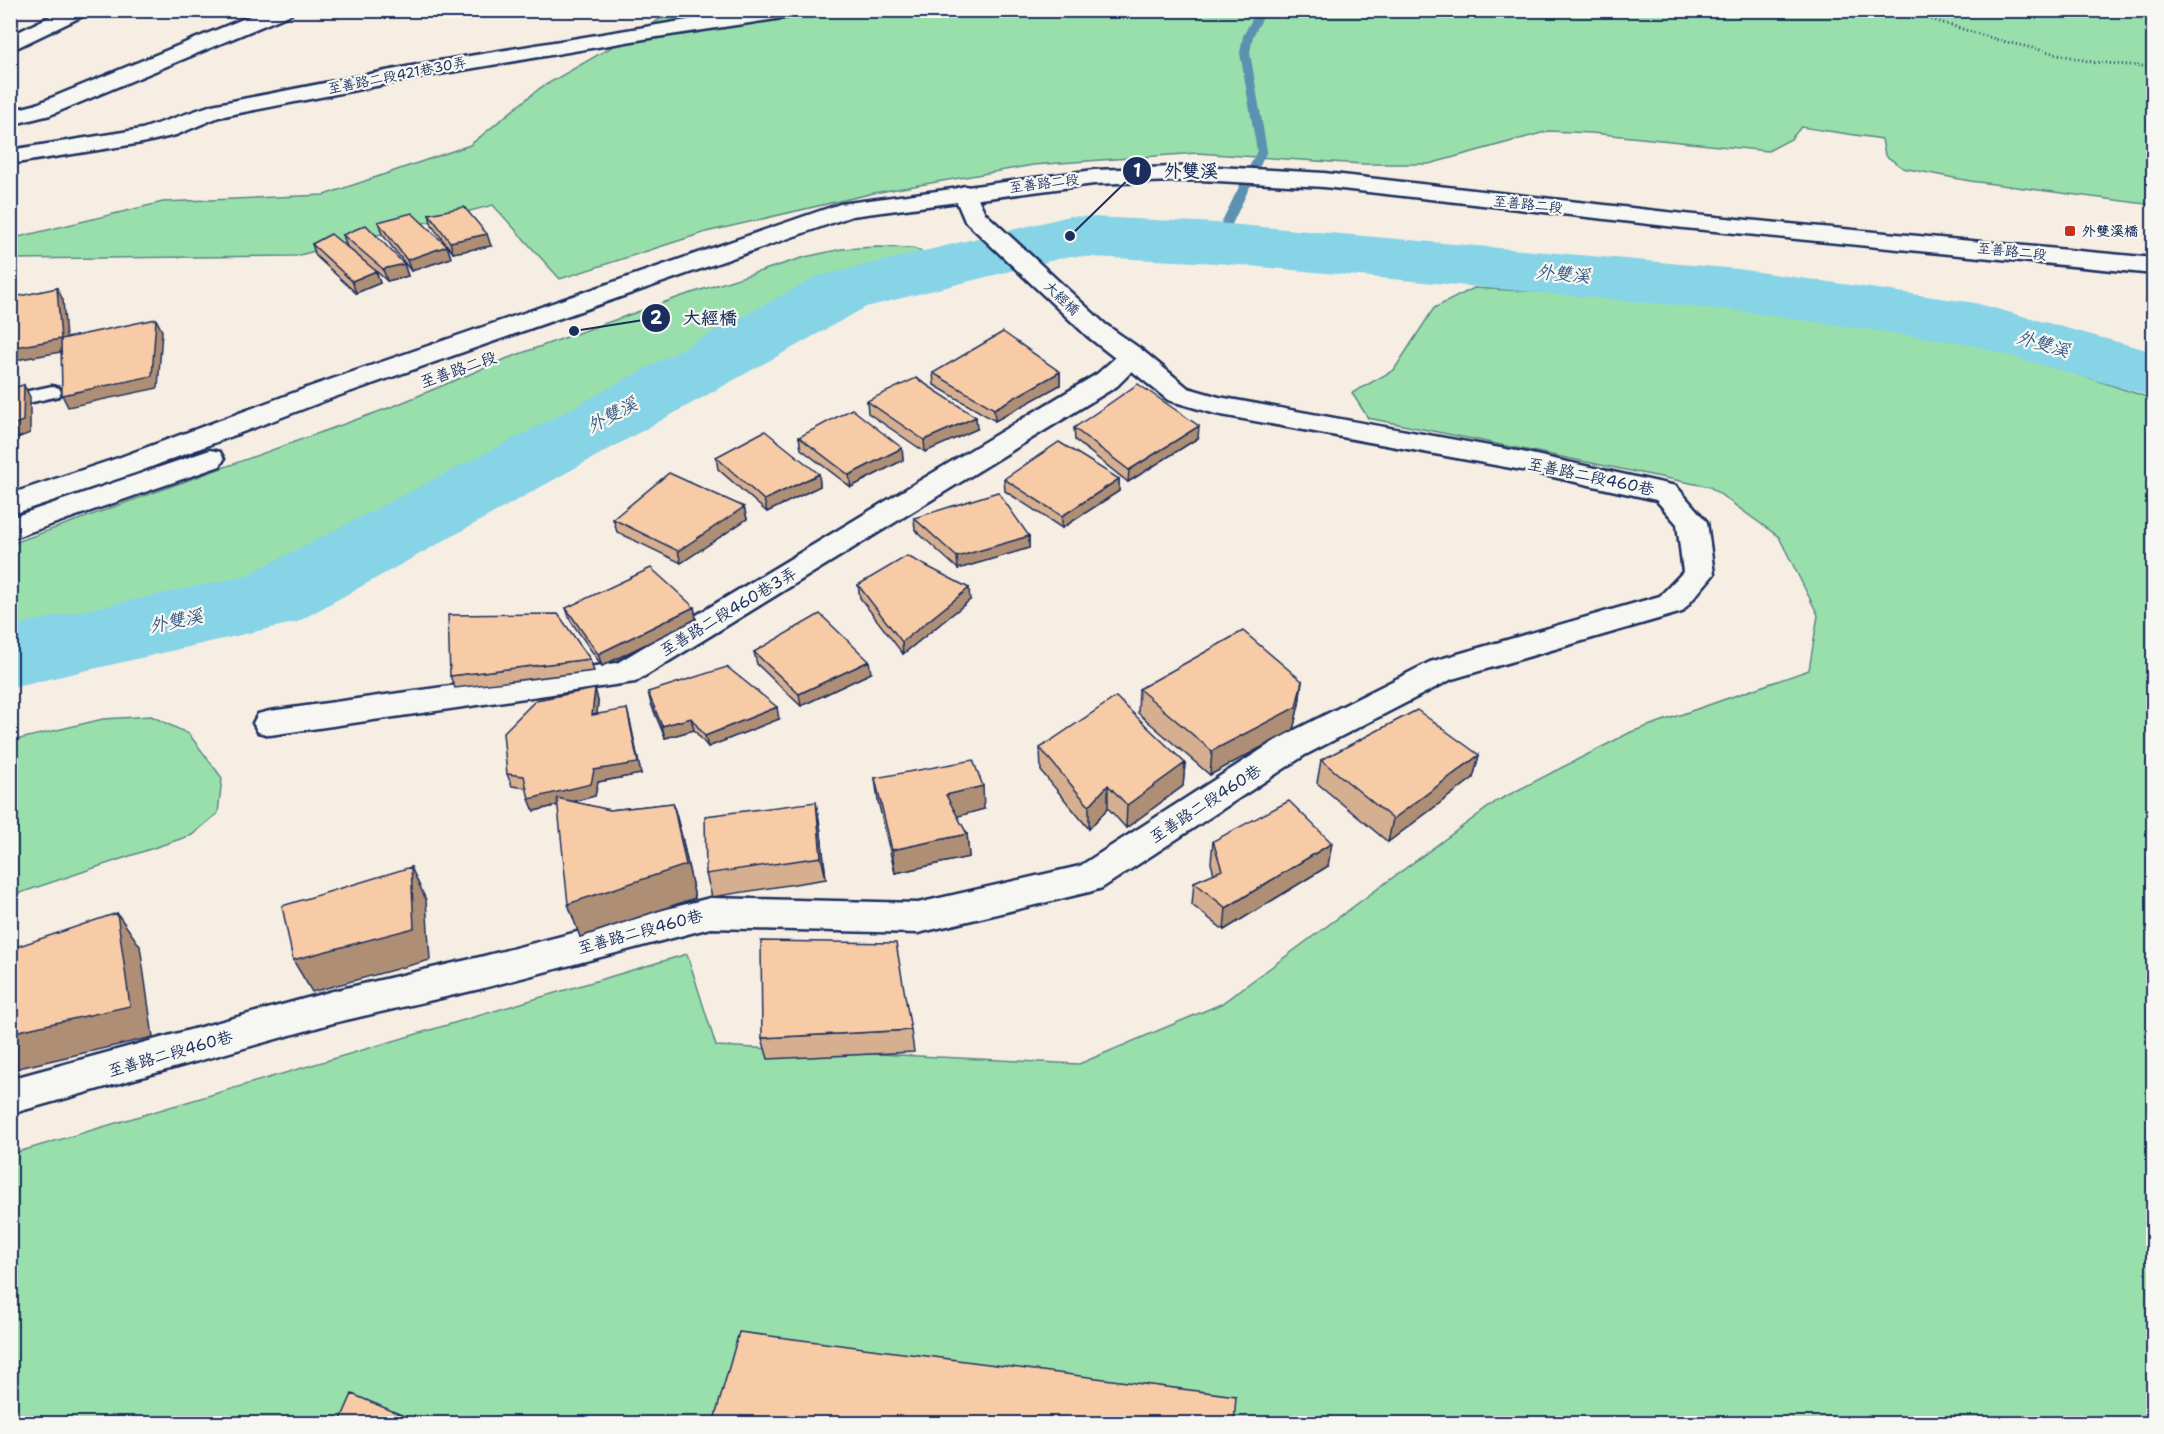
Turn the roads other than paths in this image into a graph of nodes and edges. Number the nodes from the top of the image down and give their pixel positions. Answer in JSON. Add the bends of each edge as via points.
{"nodes":[{"id":1,"x":80,"y":10,"type":"edge"},
{"id":2,"x":284,"y":10,"type":"edge"},
{"id":3,"x":789,"y":11,"type":"edge"},
{"id":4,"x":10,"y":45,"type":"edge"},
{"id":5,"x":212,"y":112,"type":"junction"},
{"id":6,"x":10,"y":118,"type":"edge"},
{"id":7,"x":10,"y":144,"type":"edge"},
{"id":8,"x":10,"y":157,"type":"edge"},
{"id":9,"x":903,"y":204,"type":"junction"},
{"id":10,"x":970,"y":205,"type":"junction"},
{"id":11,"x":2154,"y":266,"type":"edge"},
{"id":12,"x":1096,"y":330,"type":"joint"},
{"id":13,"x":1133,"y":356,"type":"junction"},
{"id":14,"x":52,"y":393,"type":"dead end"},
{"id":15,"x":10,"y":401,"type":"edge"},
{"id":16,"x":10,"y":504,"type":"edge"},
{"id":17,"x":10,"y":530,"type":"edge"},
{"id":18,"x":270,"y":723,"type":"dead end"},
{"id":19,"x":10,"y":1097,"type":"edge"}],
"edges":[{"from":1,"to":4,"type":"street"},
{"from":2,"to":6,"type":"street","via":[[42,110]]},
{"from":3,"to":5,"type":"street","name":"至善路二段421巷30弄","via":[[668,27],[456,64]]},
{"from":5,"to":7,"type":"street","via":[[183,110],[42,141]]},
{"from":5,"to":8,"type":"street","name":"至善路二段421巷30弄","via":[[192,124],[164,132]]},
{"from":9,"to":10,"type":"street","name":"至善路二段"},
{"from":9,"to":16,"type":"street","name":"至善路二段","via":[[849,209]]},
{"from":9,"to":17,"type":"street","name":"至善路二段","via":[[886,218],[864,228],[336,411]]},
{"from":10,"to":11,"type":"street","name":"至善路二段","via":[[1094,177],[1200,173],[1312,180]]},
{"from":10,"to":12,"type":"street","name":"大經橋"},
{"from":12,"to":13,"type":"street","name":"至善路二段460巷"},
{"from":13,"to":18,"type":"street","name":"至善路二段460巷3弄","via":[[1107,380],[624,674]]},
{"from":13,"to":19,"type":"street","name":"至善路二段460巷","via":[[1178,394],[1216,405],[1522,461],[1666,493],[1692,522],[1699,574],[1671,604],[1442,669],[1293,746],[1089,878],[918,918],[710,913],[333,1007]]},
{"from":14,"to":15,"type":"lane"}]}
